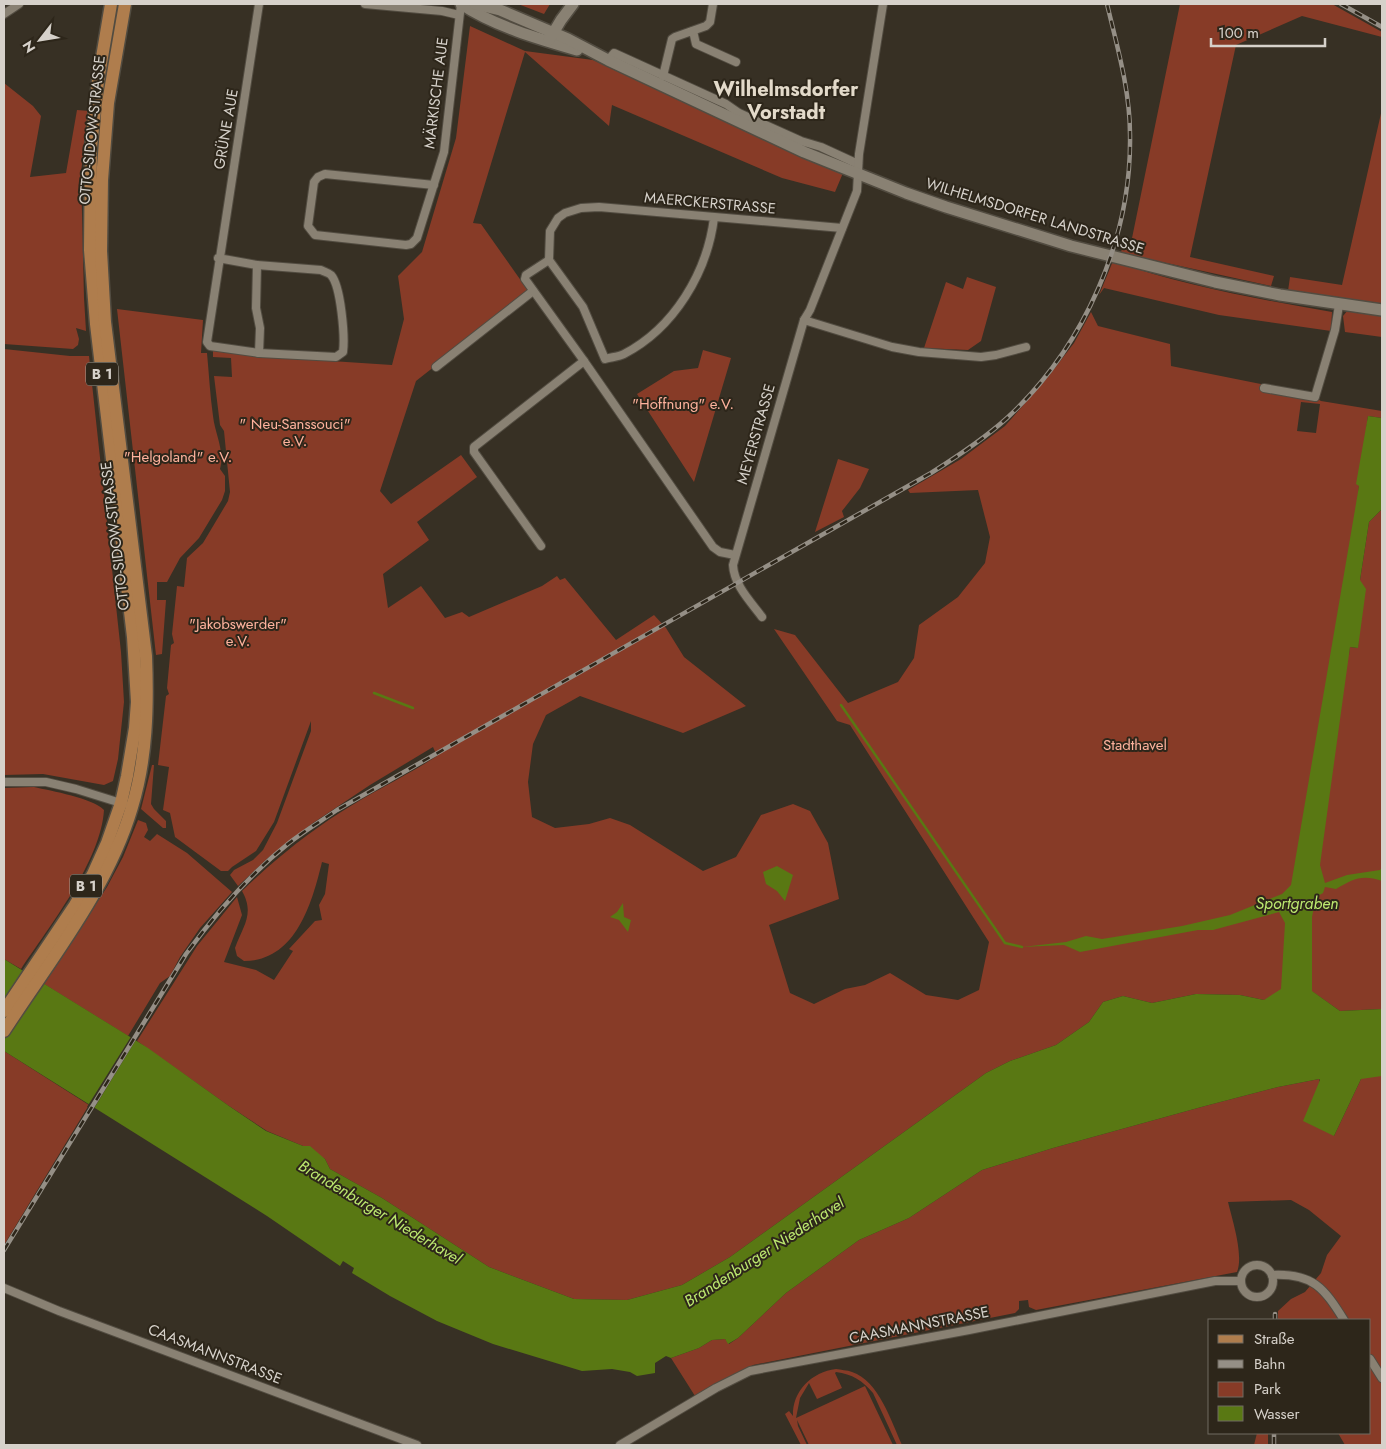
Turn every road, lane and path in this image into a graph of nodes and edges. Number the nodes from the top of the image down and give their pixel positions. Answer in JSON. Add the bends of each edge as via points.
{"nodes":[{"id":1,"x":19,"y":4,"type":"edge"},
{"id":2,"x":111,"y":4,"type":"edge"},
{"id":3,"x":125,"y":4,"type":"edge"},
{"id":4,"x":259,"y":4,"type":"edge"},
{"id":5,"x":364,"y":4,"type":"edge"},
{"id":6,"x":475,"y":4,"type":"edge"},
{"id":7,"x":573,"y":4,"type":"edge"},
{"id":8,"x":883,"y":4,"type":"edge"},
{"id":9,"x":713,"y":5,"type":"edge"},
{"id":10,"x":460,"y":8,"type":"edge"},
{"id":11,"x":4,"y":14,"type":"edge"},
{"id":12,"x":530,"y":29,"type":"junction"},
{"id":13,"x":693,"y":31,"type":"junction"},
{"id":14,"x":550,"y":38,"type":"junction"},
{"id":15,"x":736,"y":62,"type":"dead end"},
{"id":16,"x":666,"y":81,"type":"junction"},
{"id":17,"x":859,"y":169,"type":"junction"},
{"id":18,"x":434,"y":186,"type":"junction"},
{"id":19,"x":714,"y":218,"type":"junction"},
{"id":20,"x":842,"y":228,"type":"junction"},
{"id":21,"x":218,"y":258,"type":"junction"},
{"id":22,"x":549,"y":260,"type":"junction"},
{"id":23,"x":257,"y":265,"type":"junction"},
{"id":24,"x":533,"y":291,"type":"junction"},
{"id":25,"x":1339,"y":305,"type":"junction"},
{"id":26,"x":1382,"y":310,"type":"edge"},
{"id":27,"x":804,"y":320,"type":"junction"},
{"id":28,"x":1026,"y":347,"type":"dead end"},
{"id":29,"x":258,"y":353,"type":"junction"},
{"id":30,"x":584,"y":361,"type":"junction"},
{"id":31,"x":436,"y":367,"type":"dead end"},
{"id":32,"x":1264,"y":388,"type":"dead end"},
{"id":33,"x":541,"y":546,"type":"dead end"},
{"id":34,"x":735,"y":555,"type":"junction"},
{"id":35,"x":762,"y":617,"type":"dead end"},
{"id":36,"x":4,"y":782,"type":"edge"},
{"id":37,"x":127,"y":805,"type":"junction"},
{"id":38,"x":41,"y":965,"type":"junction"},
{"id":39,"x":4,"y":1011,"type":"edge"},
{"id":40,"x":4,"y":1031,"type":"edge"},
{"id":41,"x":1272,"y":1275,"type":"junction"},
{"id":42,"x":1240,"y":1281,"type":"junction"},
{"id":43,"x":4,"y":1288,"type":"edge"},
{"id":44,"x":1343,"y":1319,"type":"edge"},
{"id":45,"x":1371,"y":1361,"type":"edge"},
{"id":46,"x":1382,"y":1378,"type":"edge"},
{"id":47,"x":417,"y":1445,"type":"edge"},
{"id":48,"x":620,"y":1445,"type":"edge"}],
"edges":[{"from":1,"to":11,"type":"street"},
{"from":2,"to":37,"type":"main road","name":"OTTO-SIDOW-STRASSE","number":"B 1","via":[[91,147],[90,250],[132,628],[137,702]]},
{"from":3,"to":37,"type":"main road","name":"OTTO-SIDOW-STRASSE","number":"B 1","via":[[108,103],[100,251],[105,322],[146,656],[148,707],[145,738],[139,779]]},
{"from":4,"to":21,"type":"street","name":"GRÜNE AUE"},
{"from":5,"to":10,"type":"street","via":[[442,11]]},
{"from":6,"to":12,"type":"main road","via":[[500,10]]},
{"from":7,"to":14,"type":"main road"},
{"from":8,"to":17,"type":"street","name":"MEYERSTRASSE"},
{"from":9,"to":13,"type":"street","via":[[710,22]]},
{"from":10,"to":12,"type":"main road"},
{"from":10,"to":18,"type":"street","name":"MÄRKISCHE AUE","via":[[444,152]]},
{"from":12,"to":14,"type":"main road","name":"WILHELMSDORFER LANDSTRASSE"},
{"from":13,"to":15,"type":"street","via":[[696,44]]},
{"from":13,"to":16,"type":"street","via":[[672,39]]},
{"from":14,"to":16,"type":"main road","name":"WILHELMSDORFER LANDSTRASSE","via":[[589,49],[605,59]]},
{"from":16,"to":17,"type":"main road","name":"WILHELMSDORFER LANDSTRASSE","via":[[804,152]]},
{"from":17,"to":20,"type":"street","name":"MEYERSTRASSE","via":[[857,191]]},
{"from":17,"to":25,"type":"main road","name":"WILHELMSDORFER LANDSTRASSE","via":[[933,202],[1078,248],[1215,282]]},
{"from":18,"to":18,"type":"street","name":"MÄRKISCHE AUE","via":[[417,238],[412,244],[315,235],[308,226],[314,182],[318,176],[325,174]]},
{"from":19,"to":20,"type":"street","name":"MAERCKERSTRASSE"},
{"from":19,"to":22,"type":"street","name":"MAERCKERSTRASSE","via":[[601,207],[576,210],[566,213],[553,224]]},
{"from":19,"to":22,"type":"street","via":[[696,276],[678,308],[644,341],[622,355],[605,358],[583,307]]},
{"from":20,"to":27,"type":"street","name":"MEYERSTRASSE"},
{"from":21,"to":23,"type":"street","name":"GRÜNE AUE"},
{"from":21,"to":29,"type":"street","name":"GRÜNE AUE","via":[[206,342],[210,346]]},
{"from":22,"to":24,"type":"street","via":[[526,275],[525,279]]},
{"from":23,"to":29,"type":"street"},
{"from":23,"to":29,"type":"street","name":"GRÜNE AUE","via":[[321,270],[330,274],[342,315],[344,346],[343,352],[336,357]]},
{"from":24,"to":30,"type":"street"},
{"from":24,"to":31,"type":"street"},
{"from":25,"to":26,"type":"main road","name":"WILHELMSDORFER LANDSTRASSE"},
{"from":25,"to":32,"type":"street","via":[[1315,397]]},
{"from":27,"to":28,"type":"street","via":[[919,352],[981,357]]},
{"from":27,"to":34,"type":"street","name":"MEYERSTRASSE"},
{"from":30,"to":33,"type":"street","via":[[474,447],[486,471]]},
{"from":30,"to":34,"type":"street","via":[[713,547]]},
{"from":34,"to":35,"type":"street","name":"MEYERSTRASSE","via":[[733,574]]},
{"from":36,"to":37,"type":"street","via":[[46,782]]},
{"from":37,"to":38,"type":"main road","name":"OTTO-SIDOW-STRASSE","number":"B 1","via":[[93,874]]},
{"from":38,"to":39,"type":"main road","name":"OTTO-SIDOW-STRASSE","number":"B 1"},
{"from":38,"to":40,"type":"main road","name":"OTTO-SIDOW-STRASSE","number":"B 1"},
{"from":41,"to":42,"type":"street","via":[[1265,1267],[1254,1265],[1244,1270]]},
{"from":41,"to":42,"type":"street","via":[[1271,1289],[1260,1298],[1246,1294]]},
{"from":41,"to":44,"type":"street","via":[[1292,1275],[1313,1282],[1328,1296]]},
{"from":42,"to":48,"type":"street","name":"CAASMANNSTRASSE","via":[[1206,1282],[750,1371]]},
{"from":43,"to":47,"type":"street","name":"CAASMANNSTRASSE"},
{"from":45,"to":46,"type":"street"}]}
